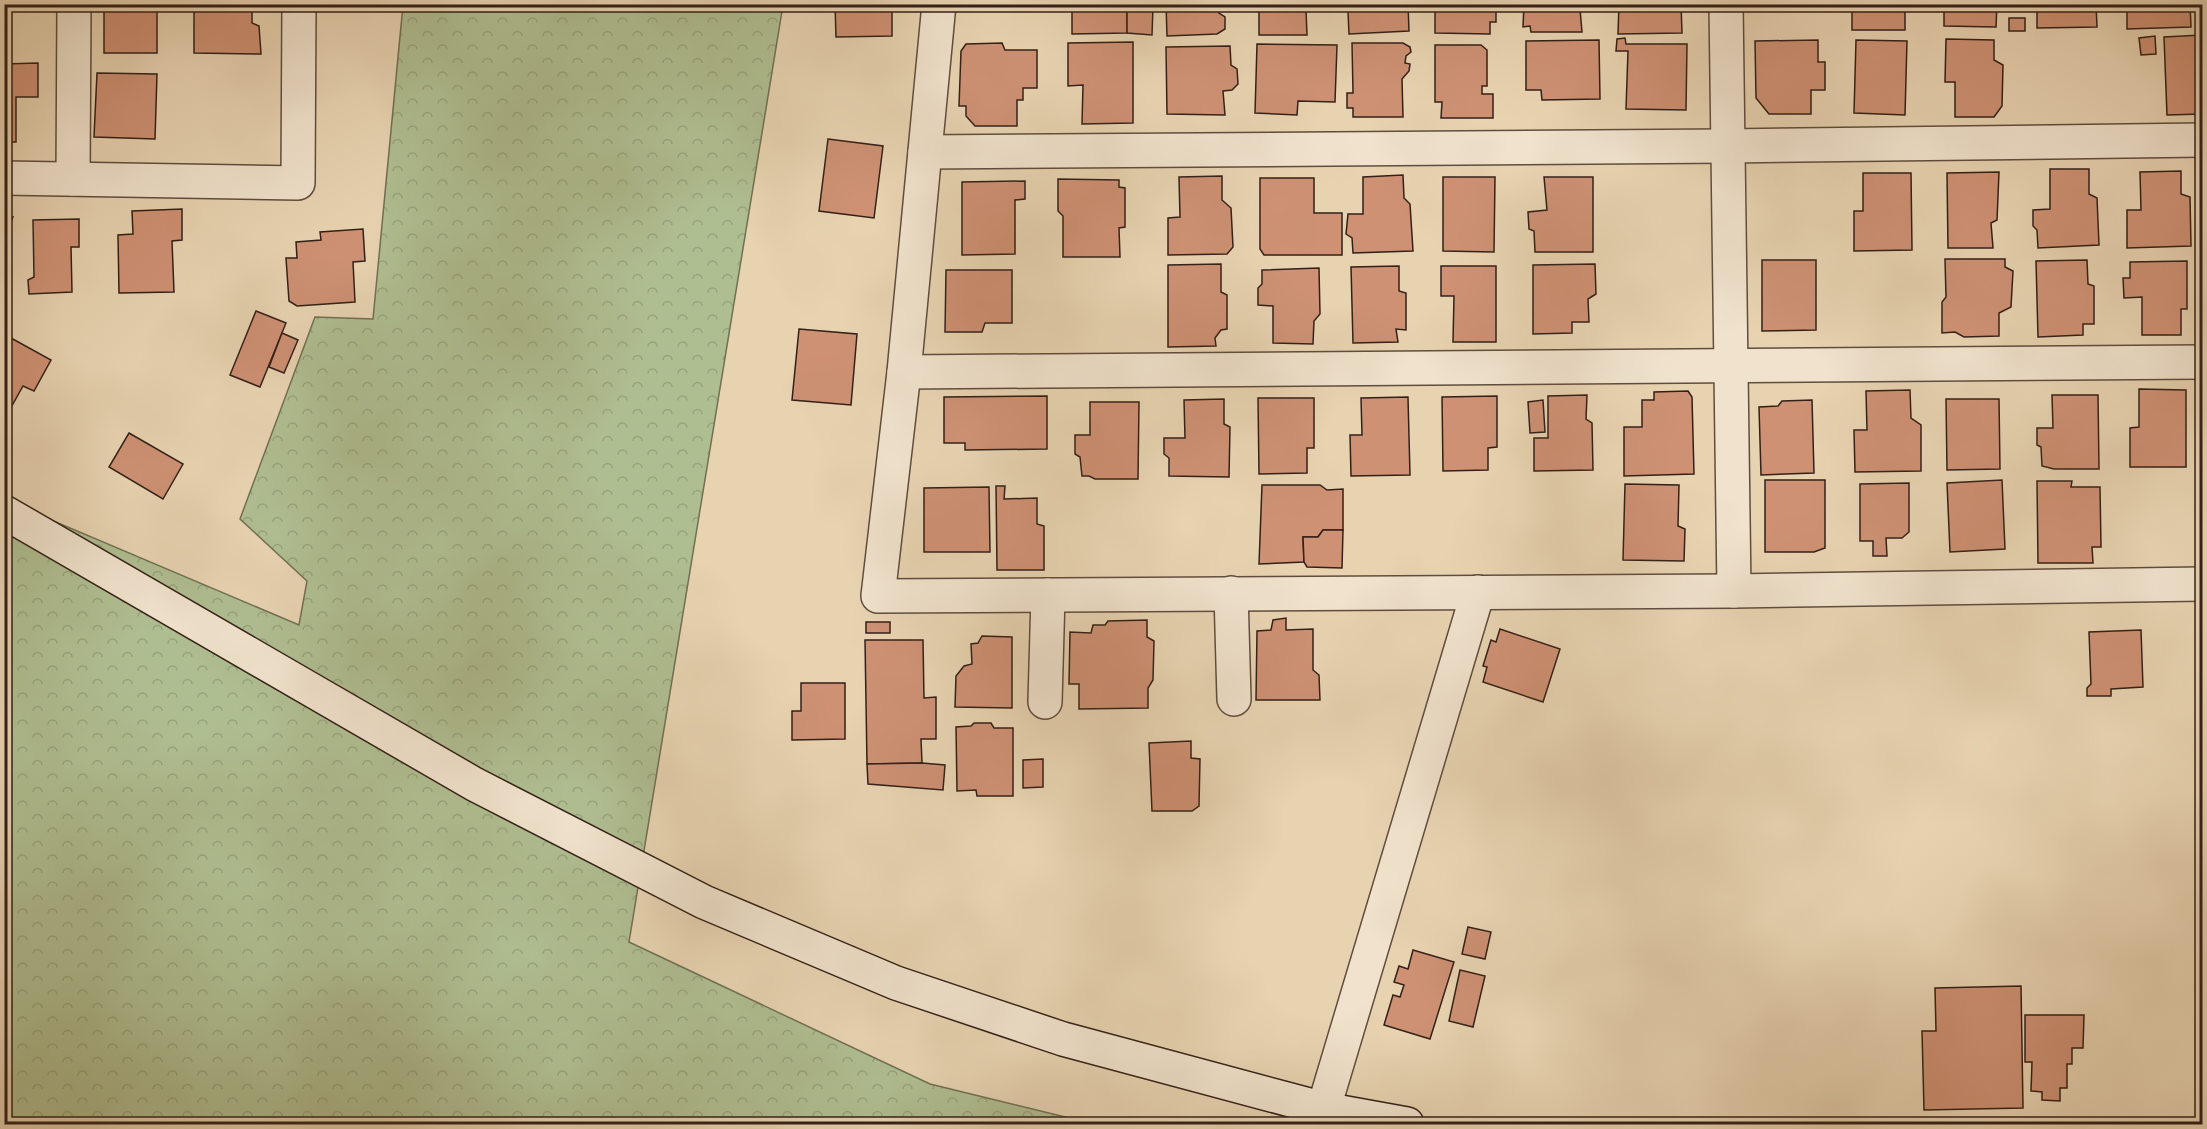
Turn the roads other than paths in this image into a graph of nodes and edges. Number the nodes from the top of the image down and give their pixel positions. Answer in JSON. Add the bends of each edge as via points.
{"nodes":[{"id":1,"x":74,"y":4,"type":"edge"},
{"id":2,"x":299,"y":4,"type":"edge"},
{"id":3,"x":939,"y":4,"type":"edge"},
{"id":4,"x":1726,"y":4,"type":"edge"},
{"id":5,"x":2202,"y":140,"type":"edge"},
{"id":6,"x":1728,"y":146,"type":"junction"},
{"id":7,"x":925,"y":152,"type":"junction"},
{"id":8,"x":4,"y":178,"type":"edge"},
{"id":9,"x":73,"y":179,"type":"junction"},
{"id":10,"x":2202,"y":362,"type":"edge"},
{"id":11,"x":1731,"y":366,"type":"junction"},
{"id":12,"x":904,"y":372,"type":"junction"},
{"id":13,"x":4,"y":512,"type":"edge"},
{"id":14,"x":2202,"y":584,"type":"edge"},
{"id":15,"x":1478,"y":591,"type":"junction"},
{"id":16,"x":1734,"y":591,"type":"junction"},
{"id":17,"x":1231,"y":593,"type":"junction"},
{"id":18,"x":1048,"y":595,"type":"junction"},
{"id":19,"x":1234,"y":699,"type":"dead end"},
{"id":20,"x":1045,"y":702,"type":"dead end"},
{"id":21,"x":1321,"y":1117,"type":"edge"},
{"id":22,"x":1407,"y":1125,"type":"edge"}],
"edges":[{"from":1,"to":9,"type":"street"},
{"from":2,"to":9,"type":"street","via":[[298,183]]},
{"from":3,"to":7,"type":"street"},
{"from":4,"to":6,"type":"street"},
{"from":5,"to":6,"type":"street"},
{"from":6,"to":7,"type":"street"},
{"from":6,"to":11,"type":"street"},
{"from":7,"to":12,"type":"street"},
{"from":8,"to":9,"type":"street"},
{"from":10,"to":11,"type":"street"},
{"from":11,"to":12,"type":"street"},
{"from":11,"to":16,"type":"street"},
{"from":12,"to":18,"type":"street","via":[[878,596]]},
{"from":13,"to":21,"type":"street","via":[[474,784],[704,902],[896,983]]},
{"from":14,"to":16,"type":"street"},
{"from":15,"to":16,"type":"street"},
{"from":15,"to":17,"type":"street"},
{"from":15,"to":21,"type":"street"},
{"from":17,"to":18,"type":"street"},
{"from":17,"to":19,"type":"street"},
{"from":18,"to":20,"type":"street"},
{"from":21,"to":22,"type":"street"}]}
